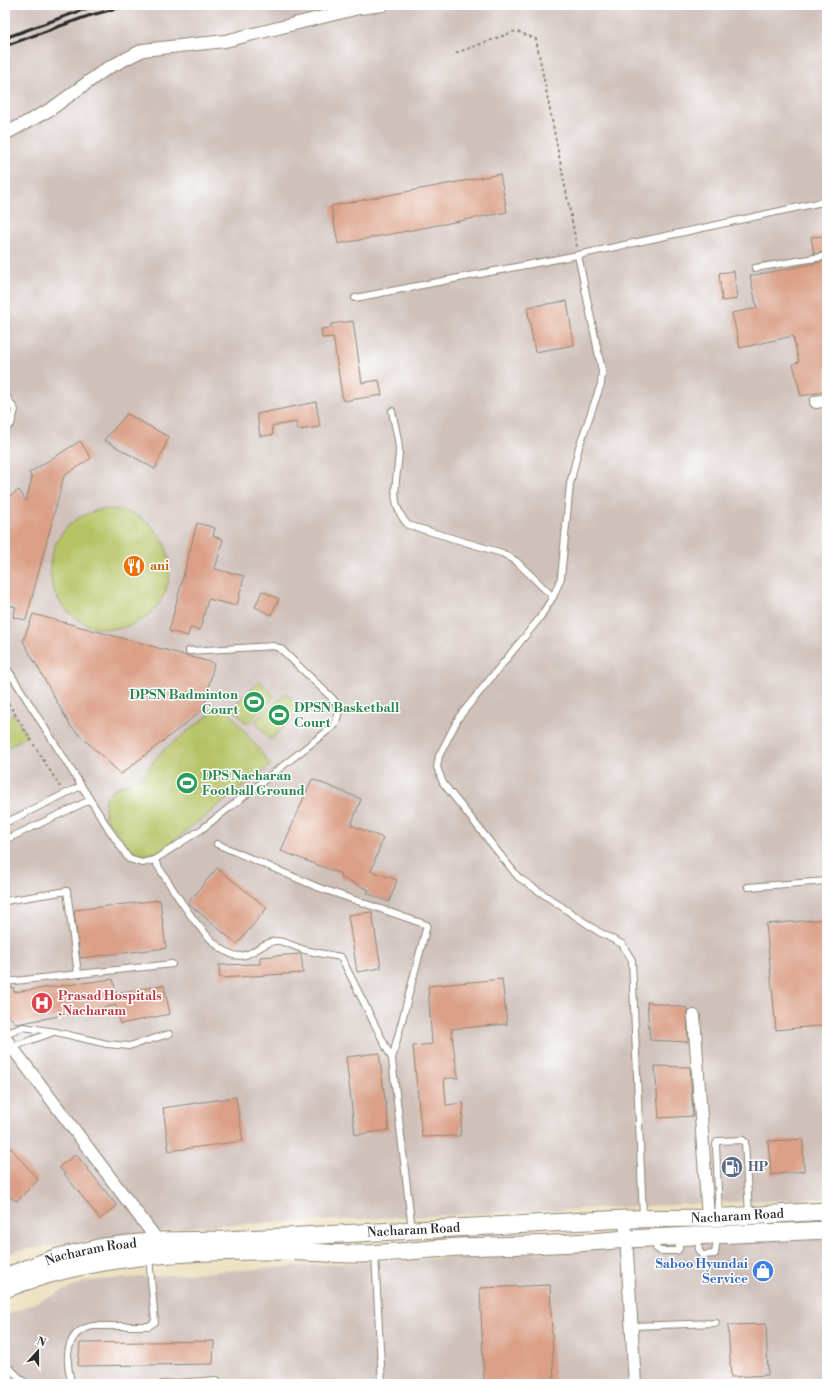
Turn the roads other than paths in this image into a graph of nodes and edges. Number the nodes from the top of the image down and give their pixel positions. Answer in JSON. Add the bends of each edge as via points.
{"nodes":[{"id":1,"x":383,"y":5,"type":"edge"},
{"id":2,"x":5,"y":134,"type":"edge"},
{"id":3,"x":827,"y":201,"type":"edge"},
{"id":4,"x":578,"y":255,"type":"junction"},
{"id":5,"x":827,"y":256,"type":"edge"},
{"id":6,"x":754,"y":268,"type":"dead end"},
{"id":7,"x":355,"y":298,"type":"dead end"},
{"id":8,"x":5,"y":394,"type":"edge"},
{"id":9,"x":392,"y":411,"type":"dead end"},
{"id":10,"x":5,"y":430,"type":"edge"},
{"id":11,"x":553,"y":597,"type":"junction"},
{"id":12,"x":189,"y":651,"type":"dead end"},
{"id":13,"x":5,"y":665,"type":"edge"},
{"id":14,"x":81,"y":786,"type":"junction"},
{"id":15,"x":90,"y":800,"type":"junction"},
{"id":16,"x":5,"y":823,"type":"edge"},
{"id":17,"x":5,"y":840,"type":"edge"},
{"id":18,"x":217,"y":844,"type":"dead end"},
{"id":19,"x":154,"y":860,"type":"junction"},
{"id":20,"x":827,"y":881,"type":"edge"},
{"id":21,"x":748,"y":887,"type":"dead end"},
{"id":22,"x":5,"y":901,"type":"edge"},
{"id":23,"x":172,"y":964,"type":"dead end"},
{"id":24,"x":78,"y":974,"type":"junction"},
{"id":25,"x":5,"y":982,"type":"edge"},
{"id":26,"x":694,"y":1016,"type":"dead end"},
{"id":27,"x":56,"y":1032,"type":"junction"},
{"id":28,"x":5,"y":1034,"type":"edge"},
{"id":29,"x":169,"y":1034,"type":"dead end"},
{"id":30,"x":9,"y":1042,"type":"edge"},
{"id":31,"x":392,"y":1059,"type":"junction"},
{"id":32,"x":827,"y":1211,"type":"edge"},
{"id":33,"x":749,"y":1216,"type":"junction"},
{"id":34,"x":643,"y":1218,"type":"junction"},
{"id":35,"x":713,"y":1218,"type":"junction"},
{"id":36,"x":625,"y":1219,"type":"junction"},
{"id":37,"x":412,"y":1230,"type":"junction"},
{"id":38,"x":827,"y":1230,"type":"edge"},
{"id":39,"x":626,"y":1239,"type":"junction"},
{"id":40,"x":156,"y":1250,"type":"junction"},
{"id":41,"x":375,"y":1252,"type":"junction"},
{"id":42,"x":5,"y":1277,"type":"edge"},
{"id":43,"x":5,"y":1289,"type":"edge"},
{"id":44,"x":716,"y":1323,"type":"dead end"},
{"id":45,"x":632,"y":1326,"type":"junction"},
{"id":46,"x":5,"y":1364,"type":"edge"},
{"id":47,"x":217,"y":1380,"type":"dead end"},
{"id":48,"x":26,"y":1384,"type":"edge"},
{"id":49,"x":72,"y":1384,"type":"edge"},
{"id":50,"x":162,"y":1384,"type":"edge"},
{"id":51,"x":382,"y":1384,"type":"edge"},
{"id":52,"x":635,"y":1384,"type":"edge"}],
"edges":[{"from":1,"to":2,"type":"street","via":[[359,8],[225,41],[143,50],[106,69],[51,109]]},
{"from":3,"to":4,"type":"lane"},
{"from":4,"to":7,"type":"lane"},
{"from":4,"to":11,"type":"lane","via":[[602,371],[601,384],[579,447],[570,484],[561,578]]},
{"from":5,"to":6,"type":"lane"},
{"from":8,"to":10,"type":"lane","via":[[15,410],[11,424]]},
{"from":9,"to":11,"type":"lane","via":[[399,449],[394,502],[400,516],[408,525],[423,531],[502,553],[516,561]]},
{"from":11,"to":34,"type":"lane","via":[[539,619],[459,717],[438,756],[437,767],[443,783],[518,878],[599,932],[622,944],[632,960]]},
{"from":12,"to":19,"type":"lane","via":[[274,646],[333,699],[338,705],[339,714],[335,725],[202,830]]},
{"from":13,"to":14,"type":"lane"},
{"from":14,"to":15,"type":"lane"},
{"from":14,"to":16,"type":"lane"},
{"from":15,"to":17,"type":"lane"},
{"from":15,"to":19,"type":"lane","via":[[129,859],[142,863]]},
{"from":18,"to":31,"type":"lane","via":[[317,887],[427,925]]},
{"from":19,"to":31,"type":"lane","via":[[203,932],[216,946],[234,956],[246,955],[260,946],[277,941],[304,950],[341,957]]},
{"from":20,"to":21,"type":"lane"},
{"from":22,"to":24,"type":"lane","via":[[68,891]]},
{"from":23,"to":24,"type":"lane"},
{"from":24,"to":25,"type":"lane"},
{"from":26,"to":35,"type":"street"},
{"from":27,"to":28,"type":"lane","via":[[23,1026]]},
{"from":27,"to":29,"type":"lane","via":[[107,1044],[130,1046]]},
{"from":27,"to":30,"type":"lane"},
{"from":30,"to":40,"type":"street"},
{"from":31,"to":37,"type":"lane"},
{"from":32,"to":33,"type":"main road","name":"Nacharam Road"},
{"from":33,"to":35,"type":"main road","name":"Nacharam Road"},
{"from":33,"to":35,"type":"lane","via":[[745,1142],[718,1141]]},
{"from":34,"to":35,"type":"main road","name":"Nacharam Road"},
{"from":34,"to":36,"type":"main road","name":"Nacharam Road"},
{"from":36,"to":37,"type":"main road","name":"Nacharam Road"},
{"from":36,"to":39,"type":"street"},
{"from":37,"to":40,"type":"main road","name":"Nacharam Road","via":[[225,1240]]},
{"from":38,"to":39,"type":"main road","name":"Nacharam Road"},
{"from":39,"to":41,"type":"main road","name":"Nacharam Road","via":[[593,1243]]},
{"from":39,"to":45,"type":"street"},
{"from":40,"to":41,"type":"main road","name":"Nacharam Road"},
{"from":40,"to":42,"type":"main road","name":"Nacharam Road","via":[[103,1247],[58,1257]]},
{"from":40,"to":43,"type":"main road","name":"Nacharam Road","via":[[32,1278]]},
{"from":40,"to":49,"type":"lane","via":[[155,1322],[148,1326],[93,1326],[76,1333],[68,1348]]},
{"from":41,"to":51,"type":"lane"},
{"from":44,"to":45,"type":"lane"},
{"from":45,"to":52,"type":"street"},
{"from":46,"to":48,"type":"lane"},
{"from":47,"to":50,"type":"lane"}]}
